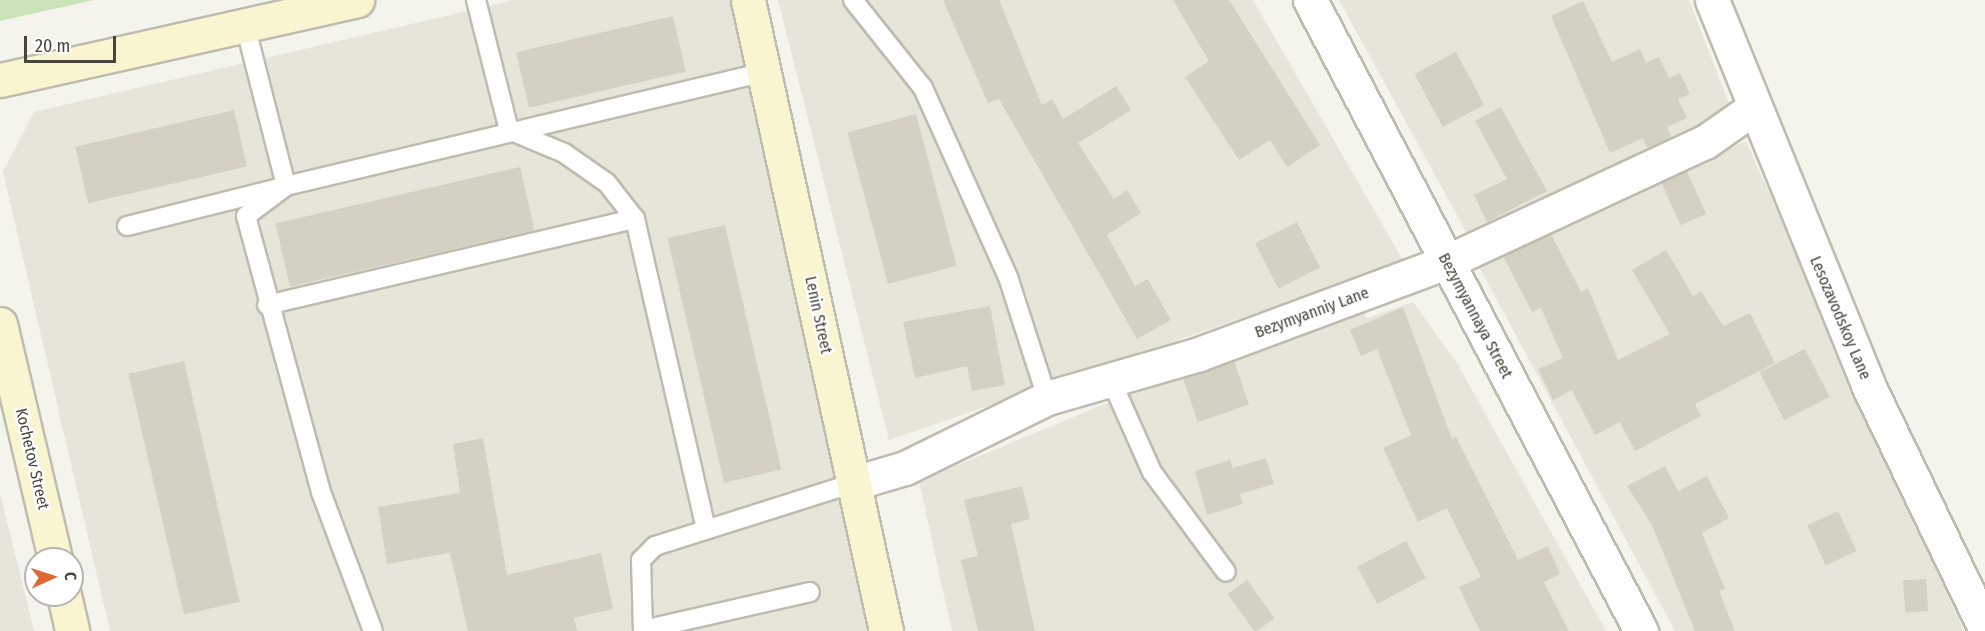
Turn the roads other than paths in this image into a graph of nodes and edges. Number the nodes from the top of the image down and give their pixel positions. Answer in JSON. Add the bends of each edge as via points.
{"nodes":[{"id":1,"x":357,"y":0,"type":"edge"},
{"id":2,"x":476,"y":0,"type":"edge"},
{"id":3,"x":748,"y":0,"type":"edge"},
{"id":4,"x":852,"y":0,"type":"edge"},
{"id":5,"x":1310,"y":0,"type":"edge"},
{"id":6,"x":1712,"y":0,"type":"edge"},
{"id":7,"x":245,"y":25,"type":"junction"},
{"id":8,"x":765,"y":72,"type":"junction"},
{"id":9,"x":0,"y":80,"type":"edge"},
{"id":10,"x":1755,"y":107,"type":"junction"},
{"id":11,"x":509,"y":130,"type":"junction"},
{"id":12,"x":286,"y":186,"type":"junction"},
{"id":13,"x":635,"y":219,"type":"junction"},
{"id":14,"x":127,"y":226,"type":"dead end"},
{"id":15,"x":1446,"y":262,"type":"junction"},
{"id":16,"x":267,"y":305,"type":"junction"},
{"id":17,"x":0,"y":324,"type":"edge"},
{"id":18,"x":1111,"y":380,"type":"junction"},
{"id":19,"x":1047,"y":398,"type":"junction"},
{"id":20,"x":854,"y":483,"type":"junction"},
{"id":21,"x":706,"y":529,"type":"junction"},
{"id":22,"x":52,"y":547,"type":"edge"},
{"id":23,"x":1226,"y":572,"type":"dead end"},
{"id":24,"x":810,"y":592,"type":"dead end"},
{"id":25,"x":66,"y":607,"type":"edge"},
{"id":26,"x":1985,"y":628,"type":"edge"},
{"id":27,"x":72,"y":631,"type":"edge"},
{"id":28,"x":373,"y":631,"type":"edge"},
{"id":29,"x":643,"y":631,"type":"edge"},
{"id":30,"x":886,"y":631,"type":"edge"},
{"id":31,"x":1641,"y":631,"type":"edge"}],
"edges":[{"from":1,"to":7,"type":"street"},
{"from":2,"to":11,"type":"lane"},
{"from":3,"to":8,"type":"street","name":"Lenin Street"},
{"from":4,"to":19,"type":"lane","via":[[923,88],[1008,277]]},
{"from":5,"to":15,"type":"street","name":"Bezymyannaya Street"},
{"from":6,"to":10,"type":"street","name":"Lesozavodskoy Lane"},
{"from":7,"to":9,"type":"street"},
{"from":7,"to":12,"type":"lane"},
{"from":8,"to":11,"type":"lane"},
{"from":8,"to":20,"type":"street","name":"Lenin Street"},
{"from":10,"to":15,"type":"street","name":"Bezymyanniy Lane","via":[[1705,142]]},
{"from":10,"to":26,"type":"street","name":"Lesozavodskoy Lane","via":[[1868,386]]},
{"from":11,"to":12,"type":"lane"},
{"from":11,"to":13,"type":"lane","via":[[564,153],[607,183]]},
{"from":12,"to":14,"type":"lane"},
{"from":12,"to":16,"type":"lane","via":[[246,216]]},
{"from":13,"to":16,"type":"lane"},
{"from":13,"to":21,"type":"lane"},
{"from":15,"to":18,"type":"street","name":"Bezymyanniy Lane","via":[[1199,354]]},
{"from":15,"to":31,"type":"street","name":"Bezymyannaya Street"},
{"from":16,"to":28,"type":"lane","via":[[321,492]]},
{"from":17,"to":22,"type":"street","name":"Kochetov Street"},
{"from":18,"to":19,"type":"street","name":"Bezymyanniy Lane"},
{"from":18,"to":23,"type":"lane","via":[[1152,472]]},
{"from":19,"to":20,"type":"street","name":"Bezymyanniy Lane","via":[[905,468]]},
{"from":20,"to":21,"type":"lane"},
{"from":20,"to":30,"type":"street","name":"Lenin Street"},
{"from":21,"to":29,"type":"lane","via":[[655,546],[641,560]]},
{"from":24,"to":29,"type":"lane"},
{"from":25,"to":27,"type":"street"}]}
